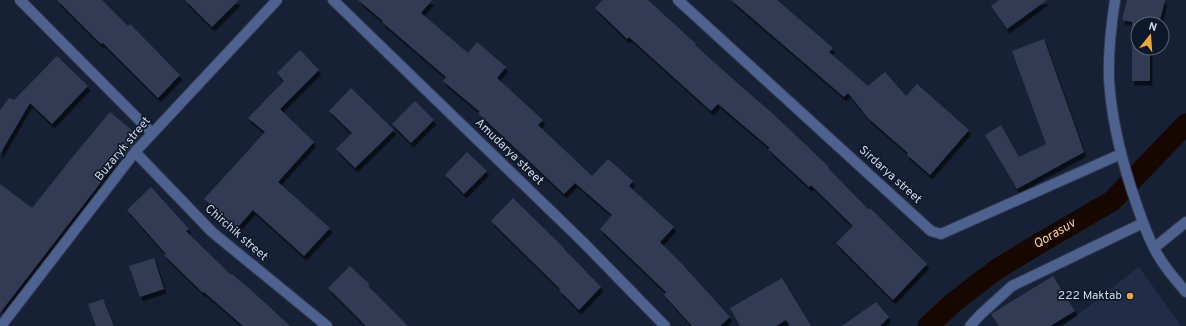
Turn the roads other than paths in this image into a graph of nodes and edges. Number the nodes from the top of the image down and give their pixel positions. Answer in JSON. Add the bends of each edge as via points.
{"nodes":[{"id":1,"x":20,"y":0,"type":"edge"},
{"id":2,"x":277,"y":0,"type":"edge"},
{"id":3,"x":333,"y":0,"type":"edge"},
{"id":4,"x":678,"y":0,"type":"edge"},
{"id":5,"x":1115,"y":0,"type":"edge"},
{"id":6,"x":152,"y":133,"type":"junction"},
{"id":7,"x":135,"y":152,"type":"junction"},
{"id":8,"x":1121,"y":154,"type":"junction"},
{"id":9,"x":1186,"y":222,"type":"edge"},
{"id":10,"x":1143,"y":223,"type":"junction"},
{"id":11,"x":1154,"y":248,"type":"junction"},
{"id":12,"x":1186,"y":292,"type":"edge"},
{"id":13,"x":5,"y":324,"type":"edge"},
{"id":14,"x":327,"y":326,"type":"edge"},
{"id":15,"x":664,"y":326,"type":"edge"},
{"id":16,"x":970,"y":326,"type":"edge"}],
"edges":[{"from":1,"to":6,"type":"street"},
{"from":2,"to":6,"type":"street","name":"Buzaryk street"},
{"from":3,"to":15,"type":"street","name":"Amudarya street","via":[[583,242]]},
{"from":4,"to":8,"type":"street","name":"Sirdarya street","via":[[932,231],[941,234]]},
{"from":5,"to":8,"type":"street","via":[[1109,78],[1112,111]]},
{"from":6,"to":7,"type":"street","name":"Buzaryk street"},
{"from":7,"to":13,"type":"street","name":"Buzaryk street"},
{"from":7,"to":14,"type":"street","name":"Chirchik street","via":[[212,232]]},
{"from":8,"to":10,"type":"street"},
{"from":9,"to":11,"type":"street"},
{"from":10,"to":11,"type":"street"},
{"from":10,"to":16,"type":"street","via":[[1012,286]]},
{"from":11,"to":12,"type":"street"}]}
